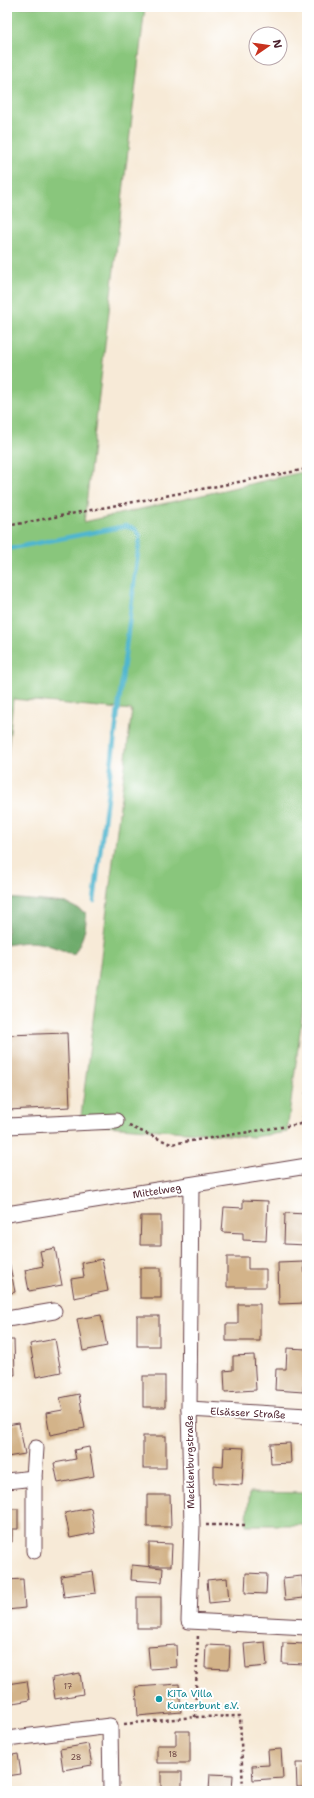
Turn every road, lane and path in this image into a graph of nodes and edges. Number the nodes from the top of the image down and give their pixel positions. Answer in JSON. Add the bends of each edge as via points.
{"nodes":[{"id":1,"x":307,"y":469,"type":"edge"},
{"id":2,"x":7,"y":526,"type":"edge"},
{"id":3,"x":307,"y":1086,"type":"edge"},
{"id":4,"x":116,"y":1121,"type":"joint"},
{"id":5,"x":307,"y":1123,"type":"edge"},
{"id":6,"x":302,"y":1124,"type":"junction"},
{"id":7,"x":7,"y":1126,"type":"edge"},
{"id":8,"x":307,"y":1166,"type":"edge"},
{"id":9,"x":191,"y":1186,"type":"junction"},
{"id":10,"x":7,"y":1214,"type":"edge"},
{"id":11,"x":54,"y":1311,"type":"dead end"},
{"id":12,"x":7,"y":1319,"type":"edge"},
{"id":13,"x":189,"y":1409,"type":"junction"},
{"id":14,"x":307,"y":1416,"type":"edge"},
{"id":15,"x":36,"y":1448,"type":"dead end"},
{"id":16,"x":34,"y":1478,"type":"junction"},
{"id":17,"x":7,"y":1481,"type":"edge"},
{"id":18,"x":192,"y":1525,"type":"junction"},
{"id":19,"x":246,"y":1525,"type":"dead end"},
{"id":20,"x":34,"y":1551,"type":"dead end"},
{"id":21,"x":198,"y":1622,"type":"junction"},
{"id":22,"x":307,"y":1627,"type":"edge"},
{"id":23,"x":195,"y":1717,"type":"junction"},
{"id":24,"x":110,"y":1726,"type":"junction"},
{"id":25,"x":7,"y":1739,"type":"edge"},
{"id":26,"x":111,"y":1791,"type":"edge"},
{"id":27,"x":243,"y":1791,"type":"edge"}],
"edges":[{"from":1,"to":2,"type":"path"},
{"from":3,"to":6,"type":"path"},
{"from":4,"to":6,"type":"path","via":[[171,1144]]},
{"from":4,"to":7,"type":"street"},
{"from":5,"to":6,"type":"path"},
{"from":8,"to":9,"type":"street","name":"Mittelweg"},
{"from":9,"to":10,"type":"street","name":"Mittelweg"},
{"from":9,"to":13,"type":"street","name":"Mecklenburgstraße"},
{"from":11,"to":12,"type":"street"},
{"from":13,"to":14,"type":"street","name":"Elsässer Straße"},
{"from":13,"to":18,"type":"street","name":"Mecklenburgstraße"},
{"from":15,"to":16,"type":"street"},
{"from":16,"to":17,"type":"street"},
{"from":16,"to":20,"type":"street"},
{"from":18,"to":19,"type":"path"},
{"from":18,"to":21,"type":"street","name":"Mecklenburgstraße","via":[[189,1621]]},
{"from":21,"to":22,"type":"street"},
{"from":21,"to":23,"type":"path"},
{"from":23,"to":24,"type":"path"},
{"from":23,"to":27,"type":"path","via":[[240,1716]]},
{"from":24,"to":25,"type":"street"},
{"from":24,"to":26,"type":"street"}]}
